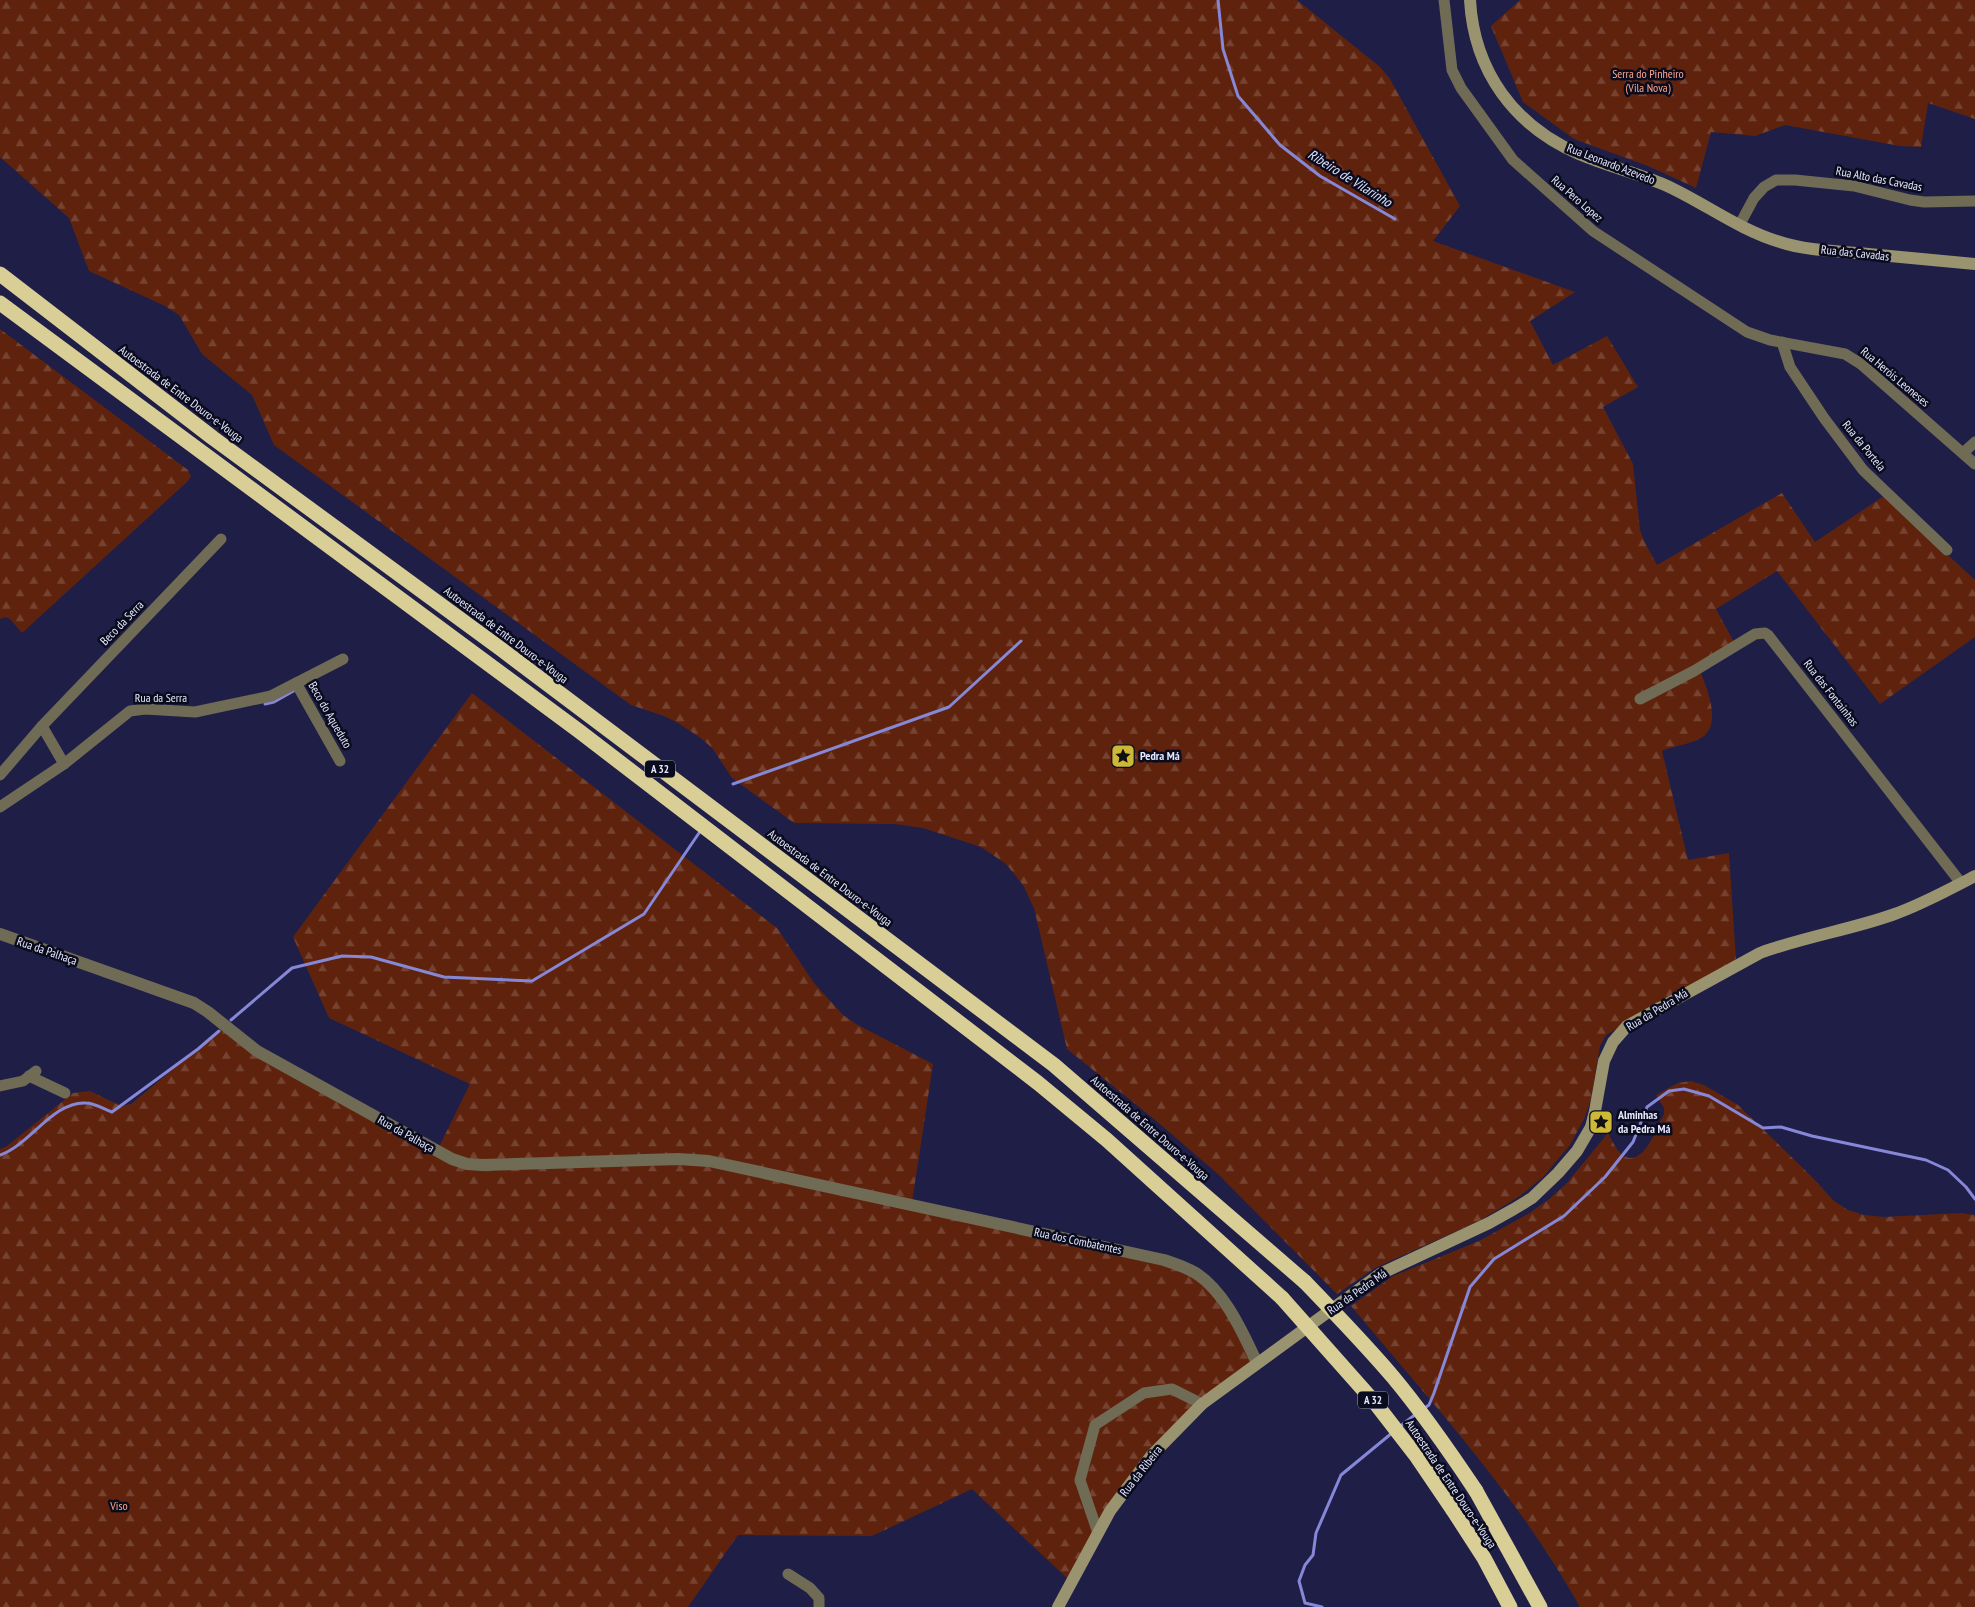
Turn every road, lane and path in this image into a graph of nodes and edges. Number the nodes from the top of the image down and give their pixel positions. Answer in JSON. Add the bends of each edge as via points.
{"nodes":[{"id":1,"x":1444,"y":0,"type":"edge"},
{"id":2,"x":1470,"y":0,"type":"edge"},
{"id":3,"x":1975,"y":201,"type":"edge"},
{"id":4,"x":1740,"y":224,"type":"junction"},
{"id":5,"x":1975,"y":264,"type":"edge"},
{"id":6,"x":0,"y":274,"type":"edge"},
{"id":7,"x":0,"y":303,"type":"edge"},
{"id":8,"x":1782,"y":342,"type":"junction"},
{"id":9,"x":1975,"y":442,"type":"edge"},
{"id":10,"x":1963,"y":453,"type":"junction"},
{"id":11,"x":1975,"y":464,"type":"edge"},
{"id":12,"x":221,"y":539,"type":"dead end"},
{"id":13,"x":1947,"y":550,"type":"dead end"},
{"id":14,"x":343,"y":659,"type":"dead end"},
{"id":15,"x":296,"y":683,"type":"junction"},
{"id":16,"x":1640,"y":699,"type":"dead end"},
{"id":17,"x":42,"y":726,"type":"junction"},
{"id":18,"x":340,"y":761,"type":"dead end"},
{"id":19,"x":64,"y":764,"type":"junction"},
{"id":20,"x":0,"y":775,"type":"edge"},
{"id":21,"x":0,"y":807,"type":"edge"},
{"id":22,"x":1975,"y":876,"type":"edge"},
{"id":23,"x":1961,"y":883,"type":"junction"},
{"id":24,"x":0,"y":934,"type":"edge"},
{"id":25,"x":0,"y":1086,"type":"edge"},
{"id":26,"x":65,"y":1093,"type":"dead end"},
{"id":27,"x":850,"y":1192,"type":"joint"},
{"id":28,"x":1257,"y":1363,"type":"junction"},
{"id":29,"x":1202,"y":1404,"type":"junction"},
{"id":30,"x":1098,"y":1533,"type":"junction"},
{"id":31,"x":788,"y":1574,"type":"dead end"},
{"id":32,"x":819,"y":1607,"type":"edge"},
{"id":33,"x":1058,"y":1607,"type":"edge"},
{"id":34,"x":1510,"y":1607,"type":"edge"},
{"id":35,"x":1540,"y":1607,"type":"edge"}],
"edges":[{"from":1,"to":8,"type":"street","name":"Rua Pero Lopez","via":[[1452,70],[1461,88],[1513,160],[1593,231],[1740,328]]},
{"from":2,"to":4,"type":"main road","name":"Rua Leonardo Azevedo","via":[[1476,43],[1486,69],[1501,95],[1521,117],[1579,154],[1664,185]]},
{"from":3,"to":4,"type":"street","name":"Rua Alto das Cavadas","via":[[1924,202],[1854,186],[1776,180],[1759,193]]},
{"from":4,"to":5,"type":"main road","name":"Rua das Cavadas","via":[[1780,243],[1806,248]]},
{"from":6,"to":35,"type":"highway","name":"Autoestrada de Entre Douro-e-Vouga","number":"A 32","bridge":true,"via":[[213,438],[501,649],[1054,1065],[1305,1282],[1393,1378],[1442,1440],[1476,1491]]},
{"from":7,"to":34,"type":"highway","name":"Autoestrada de Entre Douro-e-Vouga","number":"A 32","bridge":true,"via":[[579,731],[1038,1083],[1107,1140],[1282,1298],[1376,1404],[1453,1510]]},
{"from":8,"to":10,"type":"street","name":"Rua Heróis Leoneses","via":[[1845,354],[1861,364]]},
{"from":8,"to":13,"type":"street","name":"Rua da Portela","via":[[1790,367],[1864,470]]},
{"from":9,"to":10,"type":"street"},
{"from":10,"to":11,"type":"street","name":"Rua Heróis Leoneses"},
{"from":12,"to":17,"type":"street","name":"Beco da Serra"},
{"from":14,"to":15,"type":"street","name":"Rua da Serra"},
{"from":15,"to":18,"type":"street","name":"Beco do Aqueduto"},
{"from":15,"to":19,"type":"street","name":"Rua da Serra","via":[[271,696],[195,712],[130,711]]},
{"from":16,"to":23,"type":"street","name":"Rua das Fontainhas","via":[[1694,672],[1755,634],[1764,632]]},
{"from":17,"to":19,"type":"street"},
{"from":17,"to":20,"type":"street","name":"Beco da Serra"},
{"from":19,"to":21,"type":"street","name":"Rua da Serra"},
{"from":22,"to":23,"type":"main road","name":"Rua da Pedra Má"},
{"from":23,"to":28,"type":"main road","name":"Rua da Pedra Má","via":[[1891,916],[1760,953],[1627,1026],[1613,1042],[1604,1061],[1595,1111],[1584,1140],[1569,1162],[1532,1198],[1489,1223],[1380,1274]]},
{"from":24,"to":27,"type":"street","name":"Rua da Palhaça","via":[[194,1004],[257,1051],[452,1159],[467,1164],[709,1161]]},
{"from":25,"to":26,"type":"street","via":[[22,1081],[33,1074]]},
{"from":27,"to":28,"type":"street","name":"Rua dos Combatentes","via":[[1164,1260],[1191,1270],[1216,1290],[1236,1319]]},
{"from":28,"to":29,"type":"main road","name":"Rua da Ribeira"},
{"from":29,"to":30,"type":"main road","name":"Rua da Ribeira","via":[[1151,1456],[1110,1511]]},
{"from":29,"to":30,"type":"street","via":[[1172,1389],[1144,1393],[1094,1425],[1080,1480]]},
{"from":30,"to":33,"type":"main road","name":"Rua da Ribeira"},
{"from":31,"to":32,"type":"street","via":[[810,1588],[819,1598]]}]}
